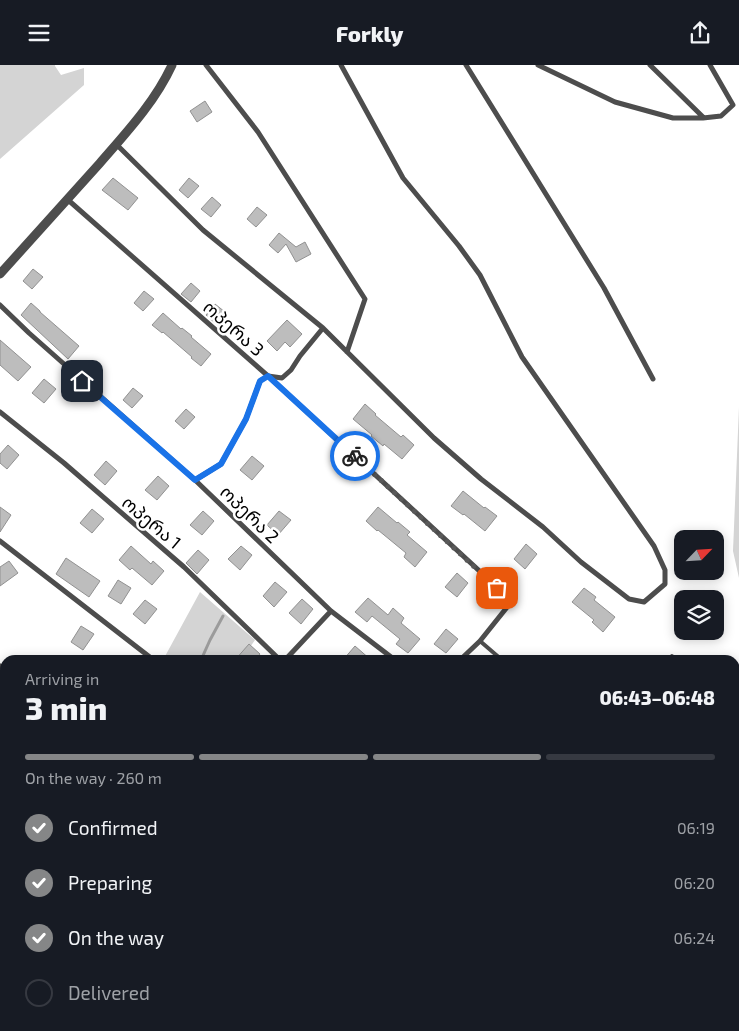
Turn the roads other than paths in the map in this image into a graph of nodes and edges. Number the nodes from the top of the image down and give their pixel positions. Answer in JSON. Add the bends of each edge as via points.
{"nodes":[{"id":1,"x":172,"y":65,"type":"edge"},
{"id":2,"x":206,"y":65,"type":"edge"},
{"id":3,"x":341,"y":65,"type":"edge"},
{"id":4,"x":466,"y":65,"type":"edge"},
{"id":5,"x":538,"y":65,"type":"edge"},
{"id":6,"x":650,"y":65,"type":"edge"},
{"id":7,"x":710,"y":65,"type":"edge"},
{"id":8,"x":703,"y":118,"type":"junction"},
{"id":9,"x":116,"y":144,"type":"junction"},
{"id":10,"x":67,"y":199,"type":"junction"},
{"id":11,"x":0,"y":274,"type":"edge"},
{"id":12,"x":0,"y":305,"type":"edge"},
{"id":13,"x":323,"y":328,"type":"junction"},
{"id":14,"x":346,"y":352,"type":"junction"},
{"id":15,"x":268,"y":376,"type":"junction"},
{"id":16,"x":653,"y":379,"type":"dead end"},
{"id":17,"x":0,"y":411,"type":"edge"},
{"id":18,"x":195,"y":480,"type":"junction"},
{"id":19,"x":0,"y":541,"type":"edge"},
{"id":20,"x":331,"y":611,"type":"junction"},
{"id":21,"x":480,"y":641,"type":"junction"},
{"id":22,"x":147,"y":655,"type":"edge"},
{"id":23,"x":275,"y":655,"type":"edge"},
{"id":24,"x":290,"y":655,"type":"edge"},
{"id":25,"x":388,"y":655,"type":"edge"},
{"id":26,"x":465,"y":655,"type":"edge"},
{"id":27,"x":496,"y":655,"type":"edge"}],
"edges":[{"from":1,"to":9,"type":"street","via":[[150,102]]},
{"from":2,"to":14,"type":"street","via":[[258,132],[366,299]]},
{"from":3,"to":14,"type":"street","via":[[403,178],[480,275],[522,357],[654,546],[665,570],[665,584],[644,601],[629,599],[434,438]]},
{"from":4,"to":16,"type":"street","via":[[604,288]]},
{"from":5,"to":8,"type":"street","via":[[615,102],[673,118]]},
{"from":6,"to":8,"type":"street"},
{"from":7,"to":8,"type":"street","via":[[733,105],[721,116]]},
{"from":9,"to":10,"type":"street"},
{"from":9,"to":13,"type":"street","via":[[203,230]]},
{"from":10,"to":11,"type":"street"},
{"from":10,"to":15,"type":"street","name":"ოპერა 3"},
{"from":12,"to":18,"type":"street","name":"ოპერა 2"},
{"from":13,"to":14,"type":"street"},
{"from":13,"to":15,"type":"street","via":[[291,371],[282,378]]},
{"from":15,"to":18,"type":"street","via":[[260,381],[246,419],[221,464]]},
{"from":15,"to":21,"type":"street","name":"ოპერა 3","via":[[512,601]]},
{"from":17,"to":23,"type":"street","name":"ოპერა 1","via":[[184,567]]},
{"from":18,"to":20,"type":"street","name":"ოპერა 2"},
{"from":19,"to":22,"type":"street"},
{"from":20,"to":24,"type":"street"},
{"from":20,"to":25,"type":"street","name":"ოპერა 2"},
{"from":21,"to":26,"type":"street"},
{"from":21,"to":27,"type":"lane"}]}
